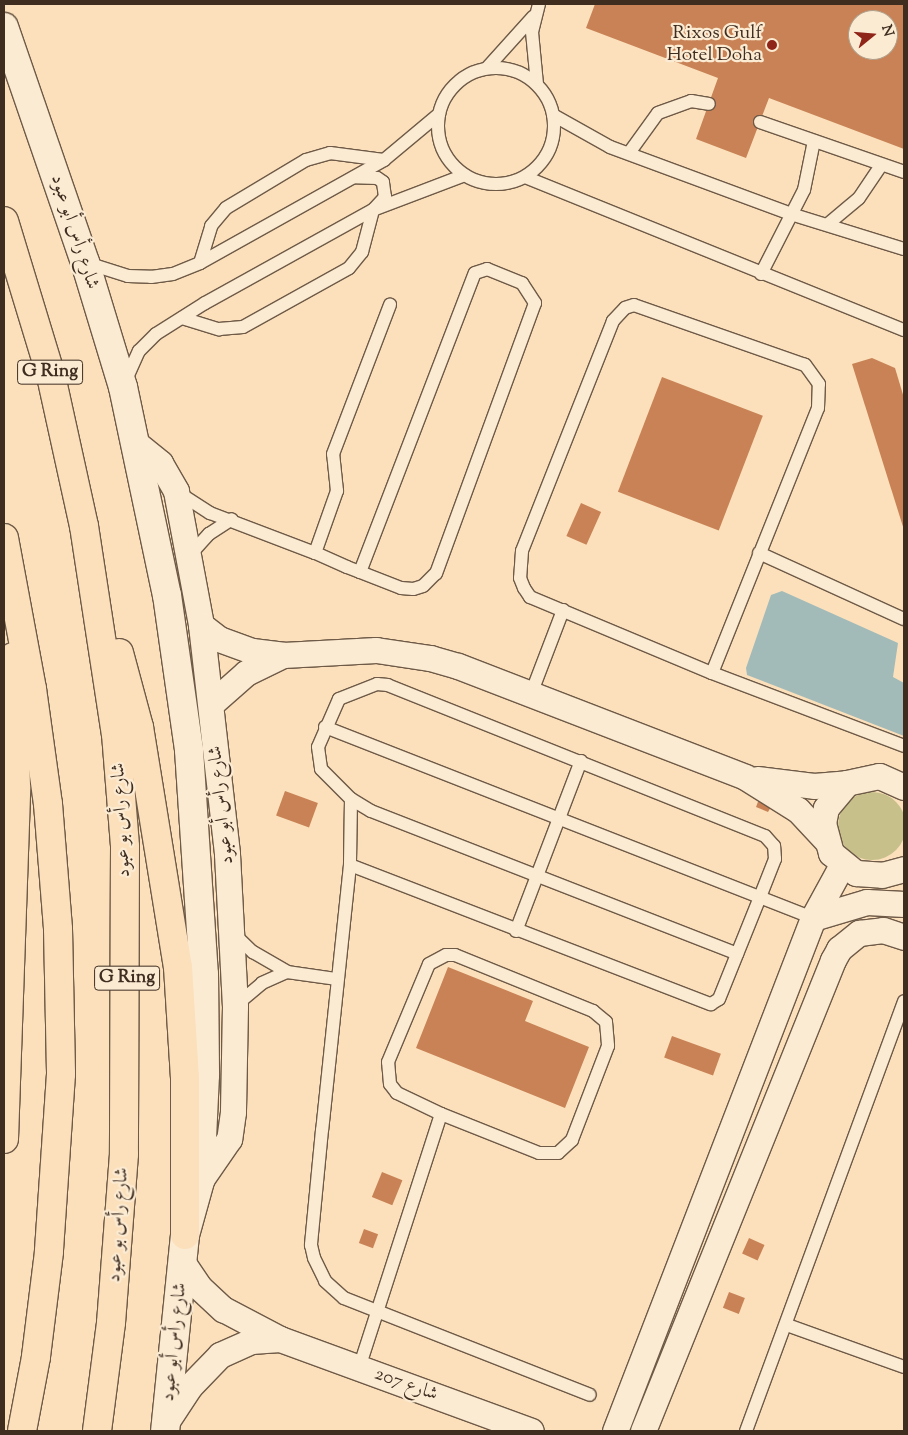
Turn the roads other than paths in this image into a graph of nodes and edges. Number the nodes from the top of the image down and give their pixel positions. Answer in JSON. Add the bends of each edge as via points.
{"nodes":[{"id":1,"x":537,"y":9,"type":"edge"},
{"id":2,"x":4,"y":26,"type":"edge"},
{"id":3,"x":487,"y":68,"type":"junction"},
{"id":4,"x":537,"y":84,"type":"junction"},
{"id":5,"x":709,"y":104,"type":"dead end"},
{"id":6,"x":439,"y":114,"type":"junction"},
{"id":7,"x":553,"y":115,"type":"junction"},
{"id":8,"x":760,"y":122,"type":"dead end"},
{"id":9,"x":814,"y":140,"type":"junction"},
{"id":10,"x":630,"y":154,"type":"junction"},
{"id":11,"x":384,"y":160,"type":"junction"},
{"id":12,"x":881,"y":164,"type":"junction"},
{"id":13,"x":904,"y":172,"type":"edge"},
{"id":14,"x":465,"y":175,"type":"junction"},
{"id":15,"x":351,"y":177,"type":"junction"},
{"id":16,"x":525,"y":178,"type":"junction"},
{"id":17,"x":373,"y":210,"type":"junction"},
{"id":18,"x":794,"y":214,"type":"junction"},
{"id":19,"x":4,"y":221,"type":"edge"},
{"id":20,"x":828,"y":224,"type":"junction"},
{"id":21,"x":904,"y":249,"type":"edge"},
{"id":22,"x":85,"y":262,"type":"junction"},
{"id":23,"x":200,"y":263,"type":"junction"},
{"id":24,"x":760,"y":274,"type":"junction"},
{"id":25,"x":390,"y":305,"type":"dead end"},
{"id":26,"x":182,"y":318,"type":"junction"},
{"id":27,"x":901,"y":326,"type":"edge"},
{"id":28,"x":123,"y":387,"type":"junction"},
{"id":29,"x":133,"y":441,"type":"junction"},
{"id":30,"x":176,"y":490,"type":"junction"},
{"id":31,"x":232,"y":519,"type":"junction"},
{"id":32,"x":84,"y":526,"type":"junction"},
{"id":33,"x":4,"y":538,"type":"edge"},
{"id":34,"x":315,"y":553,"type":"junction"},
{"id":35,"x":758,"y":553,"type":"junction"},
{"id":36,"x":189,"y":556,"type":"junction"},
{"id":37,"x":11,"y":568,"type":"junction"},
{"id":38,"x":360,"y":572,"type":"junction"},
{"id":39,"x":563,"y":610,"type":"junction"},
{"id":40,"x":904,"y":619,"type":"edge"},
{"id":41,"x":201,"y":626,"type":"junction"},
{"id":42,"x":283,"y":655,"type":"junction"},
{"id":43,"x":712,"y":673,"type":"junction"},
{"id":44,"x":531,"y":694,"type":"junction"},
{"id":45,"x":211,"y":704,"type":"junction"},
{"id":46,"x":325,"y":728,"type":"junction"},
{"id":47,"x":904,"y":746,"type":"edge"},
{"id":48,"x":581,"y":761,"type":"junction"},
{"id":49,"x":745,"y":777,"type":"junction"},
{"id":50,"x":847,"y":783,"type":"junction"},
{"id":51,"x":904,"y":787,"type":"edge"},
{"id":52,"x":351,"y":799,"type":"junction"},
{"id":53,"x":558,"y":818,"type":"junction"},
{"id":54,"x":825,"y":839,"type":"junction"},
{"id":55,"x":350,"y":865,"type":"junction"},
{"id":56,"x":901,"y":868,"type":"edge"},
{"id":57,"x":849,"y":869,"type":"junction"},
{"id":58,"x":536,"y":876,"type":"junction"},
{"id":59,"x":760,"y":897,"type":"junction"},
{"id":60,"x":849,"y":904,"type":"junction"},
{"id":61,"x":904,"y":904,"type":"edge"},
{"id":62,"x":812,"y":918,"type":"junction"},
{"id":63,"x":231,"y":931,"type":"junction"},
{"id":64,"x":516,"y":931,"type":"junction"},
{"id":65,"x":904,"y":937,"type":"edge"},
{"id":66,"x":736,"y":954,"type":"junction"},
{"id":67,"x":287,"y":972,"type":"junction"},
{"id":68,"x":336,"y":979,"type":"junction"},
{"id":69,"x":904,"y":1001,"type":"edge"},
{"id":70,"x":236,"y":1006,"type":"junction"},
{"id":71,"x":441,"y":1114,"type":"junction"},
{"id":72,"x":4,"y":1139,"type":"edge"},
{"id":73,"x":200,"y":1181,"type":"junction"},
{"id":74,"x":185,"y":1235,"type":"junction"},
{"id":75,"x":183,"y":1264,"type":"junction"},
{"id":76,"x":376,"y":1311,"type":"junction"},
{"id":77,"x":787,"y":1325,"type":"junction"},
{"id":78,"x":280,"y":1339,"type":"junction"},
{"id":79,"x":904,"y":1367,"type":"edge"},
{"id":80,"x":359,"y":1368,"type":"junction"},
{"id":81,"x":590,"y":1394,"type":"dead end"},
{"id":82,"x":479,"y":1422,"type":"edge"},
{"id":83,"x":166,"y":1426,"type":"edge"},
{"id":84,"x":22,"y":1431,"type":"edge"},
{"id":85,"x":97,"y":1431,"type":"edge"},
{"id":86,"x":531,"y":1431,"type":"edge"},
{"id":87,"x":615,"y":1431,"type":"edge"},
{"id":88,"x":644,"y":1431,"type":"edge"},
{"id":89,"x":746,"y":1431,"type":"edge"}],
"edges":[{"from":1,"to":3,"type":"lane"},
{"from":1,"to":4,"type":"lane","via":[[532,49]]},
{"from":2,"to":22,"type":"street","name":"شارع رأس أبو عبود"},
{"from":3,"to":4,"type":"lane","via":[[505,68]]},
{"from":3,"to":6,"type":"lane","via":[[456,84]]},
{"from":4,"to":7,"type":"lane"},
{"from":5,"to":10,"type":"lane","via":[[691,101],[674,104],[658,112]]},
{"from":6,"to":11,"type":"lane"},
{"from":6,"to":14,"type":"lane","via":[[443,149]]},
{"from":7,"to":10,"type":"lane","via":[[590,138]]},
{"from":7,"to":16,"type":"lane","via":[[549,150]]},
{"from":8,"to":9,"type":"lane"},
{"from":9,"to":12,"type":"lane"},
{"from":9,"to":18,"type":"lane","via":[[811,165]]},
{"from":10,"to":18,"type":"lane"},
{"from":11,"to":15,"type":"lane"},
{"from":11,"to":23,"type":"lane","via":[[330,153],[306,160],[226,208],[210,226]]},
{"from":12,"to":13,"type":"lane"},
{"from":12,"to":20,"type":"lane","via":[[858,198]]},
{"from":14,"to":16,"type":"lane","via":[[495,184]]},
{"from":14,"to":17,"type":"lane"},
{"from":15,"to":17,"type":"lane","via":[[377,178],[383,182],[385,197]]},
{"from":15,"to":23,"type":"lane"},
{"from":16,"to":24,"type":"lane"},
{"from":17,"to":26,"type":"lane"},
{"from":17,"to":26,"type":"lane","via":[[366,243],[357,261],[254,322],[219,329]]},
{"from":18,"to":20,"type":"lane"},
{"from":18,"to":24,"type":"lane"},
{"from":19,"to":32,"type":"highway","name":"شارع رأس بو عبود","number":"G Ring","via":[[51,376]]},
{"from":20,"to":21,"type":"lane"},
{"from":22,"to":23,"type":"lane","via":[[106,271],[150,277],[173,274]]},
{"from":22,"to":28,"type":"street","name":"شارع رأس أبو عبود"},
{"from":24,"to":27,"type":"lane"},
{"from":25,"to":34,"type":"lane","via":[[333,454],[337,490]]},
{"from":26,"to":28,"type":"lane","via":[[156,334],[139,351]]},
{"from":28,"to":29,"type":"street","name":"شارع رأس أبو عبود"},
{"from":29,"to":30,"type":"street","name":"شارع رأس أبو عبود","via":[[160,463]]},
{"from":29,"to":73,"type":"street","name":"شارع رأس أبو عبود","via":[[167,595],[189,750],[204,974]]},
{"from":30,"to":31,"type":"lane","via":[[210,513]]},
{"from":30,"to":36,"type":"street","name":"شارع رأس أبو عبود"},
{"from":31,"to":34,"type":"lane"},
{"from":31,"to":36,"type":"lane","via":[[209,534]]},
{"from":32,"to":74,"type":"highway","via":[[139,726],[178,967],[185,1077]]},
{"from":32,"to":85,"type":"highway","name":"شارع رأس بو عبود","number":"G Ring","via":[[116,734],[126,934],[124,1154],[111,1322]]},
{"from":33,"to":37,"type":"highway"},
{"from":34,"to":38,"type":"lane"},
{"from":35,"to":39,"type":"lane","via":[[818,408],[821,394],[814,374],[805,365],[634,305],[625,308],[613,321],[522,551],[520,578],[530,597]]},
{"from":35,"to":40,"type":"lane"},
{"from":35,"to":43,"type":"lane"},
{"from":36,"to":41,"type":"street","name":"شارع رأس أبو عبود"},
{"from":37,"to":72,"type":"highway","via":[[16,787]]},
{"from":37,"to":84,"type":"highway","via":[[48,804],[58,929],[61,1074],[49,1252],[36,1357]]},
{"from":38,"to":38,"type":"lane","via":[[413,589],[423,586],[436,573],[534,311],[533,295],[522,283],[487,269],[475,273]]},
{"from":39,"to":43,"type":"lane"},
{"from":39,"to":44,"type":"lane"},
{"from":41,"to":42,"type":"street","via":[[237,648]]},
{"from":41,"to":45,"type":"street","name":"شارع رأس أبو عبود"},
{"from":42,"to":44,"type":"street","via":[[376,650],[430,658]]},
{"from":42,"to":45,"type":"street","via":[[246,673]]},
{"from":43,"to":47,"type":"lane"},
{"from":44,"to":49,"type":"street"},
{"from":45,"to":63,"type":"street","name":"شارع رأس أبو عبود","via":[[228,854]]},
{"from":46,"to":48,"type":"lane","via":[[335,704],[344,695],[377,684],[388,685]]},
{"from":46,"to":52,"type":"lane","via":[[317,760],[328,779]]},
{"from":46,"to":53,"type":"lane"},
{"from":48,"to":53,"type":"lane"},
{"from":48,"to":59,"type":"lane","via":[[770,840],[775,859]]},
{"from":49,"to":50,"type":"street","via":[[814,786]]},
{"from":49,"to":54,"type":"street","via":[[798,810]]},
{"from":50,"to":51,"type":"street","via":[[862,777],[879,776]]},
{"from":50,"to":54,"type":"street","via":[[826,808]]},
{"from":52,"to":55,"type":"lane"},
{"from":52,"to":58,"type":"lane","via":[[371,811]]},
{"from":53,"to":58,"type":"lane"},
{"from":53,"to":59,"type":"lane"},
{"from":54,"to":57,"type":"street"},
{"from":55,"to":64,"type":"lane"},
{"from":55,"to":68,"type":"lane"},
{"from":56,"to":57,"type":"street","via":[[882,875]]},
{"from":57,"to":60,"type":"street"},
{"from":57,"to":62,"type":"street"},
{"from":58,"to":64,"type":"lane"},
{"from":58,"to":66,"type":"lane"},
{"from":59,"to":62,"type":"lane"},
{"from":59,"to":66,"type":"lane"},
{"from":60,"to":61,"type":"street"},
{"from":60,"to":62,"type":"street"},
{"from":62,"to":87,"type":"street"},
{"from":63,"to":67,"type":"lane","via":[[253,952]]},
{"from":63,"to":70,"type":"street","name":"شارع رأس أبو عبود"},
{"from":64,"to":66,"type":"lane","via":[[707,1004],[718,999]]},
{"from":65,"to":88,"type":"street","via":[[883,930],[859,934],[839,949],[833,960]]},
{"from":67,"to":68,"type":"lane"},
{"from":67,"to":70,"type":"lane","via":[[262,983]]},
{"from":68,"to":76,"type":"lane","via":[[311,1246],[318,1270],[334,1290]]},
{"from":69,"to":77,"type":"lane"},
{"from":70,"to":73,"type":"street","name":"شارع رأس أبو عبود","via":[[233,1112],[228,1138]]},
{"from":71,"to":71,"type":"lane","via":[[538,1152],[558,1153],[572,1140],[608,1046],[606,1022],[593,1011],[455,955],[437,958],[429,964],[387,1073],[397,1093]]},
{"from":71,"to":76,"type":"lane"},
{"from":73,"to":74,"type":"street","name":"شارع رأس أبو عبود"},
{"from":74,"to":75,"type":"street","name":"شارع رأس أبو عبود"},
{"from":75,"to":78,"type":"street","name":"شارع رأس أبو عبود","via":[[199,1287],[223,1309]]},
{"from":75,"to":83,"type":"street","name":"شارع رأس أبو عبود"},
{"from":76,"to":80,"type":"lane"},
{"from":76,"to":81,"type":"lane"},
{"from":77,"to":79,"type":"lane"},
{"from":77,"to":89,"type":"lane"},
{"from":78,"to":80,"type":"street","name":"شارع 207"},
{"from":78,"to":83,"type":"street","name":"شارع رأس أبو عبود","via":[[251,1342],[220,1355],[190,1386]]},
{"from":80,"to":82,"type":"street","name":"شارع 207"},
{"from":82,"to":86,"type":"street","name":"شارع 207"}]}
